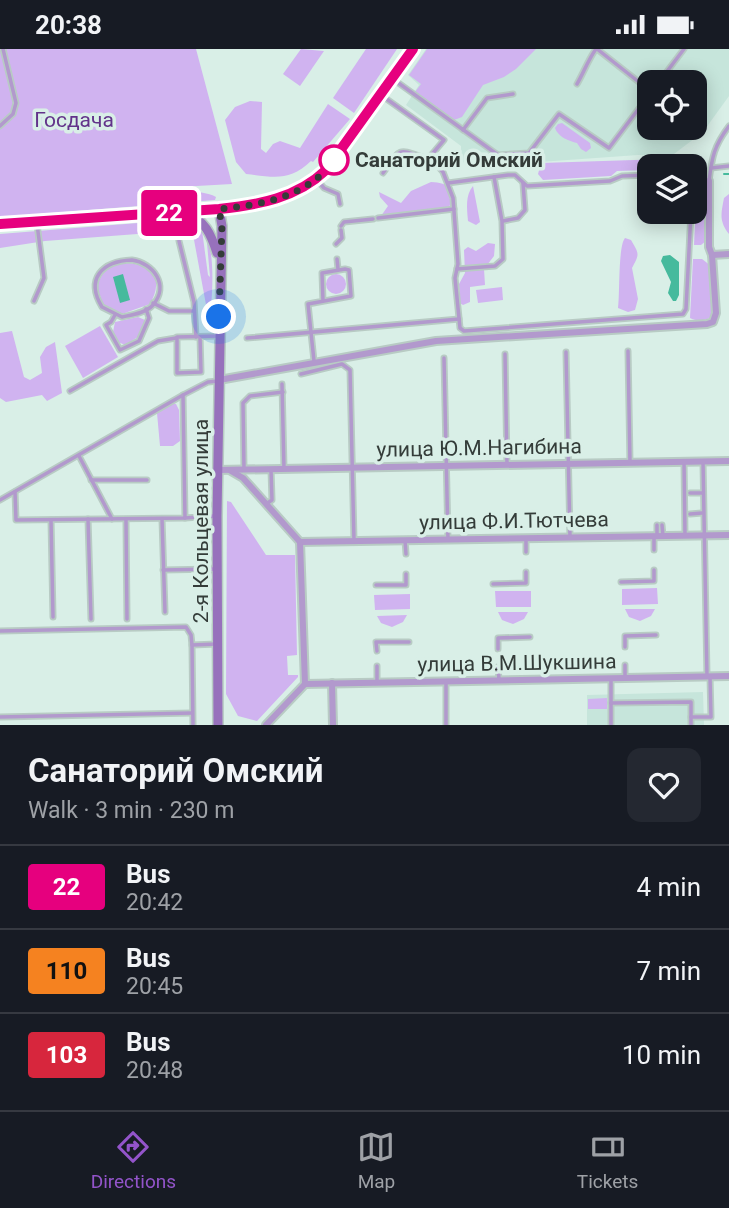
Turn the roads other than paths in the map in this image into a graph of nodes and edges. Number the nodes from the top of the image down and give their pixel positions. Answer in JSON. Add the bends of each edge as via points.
{"nodes":[{"id":1,"x":3,"y":49,"type":"edge"},
{"id":2,"x":413,"y":49,"type":"edge"},
{"id":3,"x":596,"y":49,"type":"edge"},
{"id":4,"x":682,"y":50,"type":"edge"},
{"id":5,"x":668,"y":70,"type":"edge"},
{"id":6,"x":393,"y":79,"type":"junction"},
{"id":7,"x":637,"y":82,"type":"edge"},
{"id":8,"x":577,"y":84,"type":"dead end"},
{"id":9,"x":513,"y":94,"type":"dead end"},
{"id":10,"x":381,"y":95,"type":"junction"},
{"id":11,"x":637,"y":109,"type":"edge"},
{"id":12,"x":0,"y":126,"type":"edge"},
{"id":13,"x":729,"y":127,"type":"edge"},
{"id":14,"x":463,"y":130,"type":"junction"},
{"id":15,"x":431,"y":158,"type":"junction"},
{"id":16,"x":729,"y":166,"type":"edge"},
{"id":17,"x":711,"y":167,"type":"junction"},
{"id":18,"x":383,"y":173,"type":"dead end"},
{"id":19,"x":637,"y":175,"type":"edge"},
{"id":20,"x":494,"y":177,"type":"junction"},
{"id":21,"x":316,"y":179,"type":"junction"},
{"id":22,"x":709,"y":181,"type":"joint"},
{"id":23,"x":448,"y":183,"type":"junction"},
{"id":24,"x":523,"y":183,"type":"junction"},
{"id":25,"x":340,"y":204,"type":"dead end"},
{"id":26,"x":219,"y":209,"type":"junction"},
{"id":27,"x":454,"y":209,"type":"junction"},
{"id":28,"x":179,"y":212,"type":"junction"},
{"id":29,"x":502,"y":221,"type":"junction"},
{"id":30,"x":37,"y":222,"type":"junction"},
{"id":31,"x":0,"y":224,"type":"edge"},
{"id":32,"x":690,"y":224,"type":"edge"},
{"id":33,"x":179,"y":241,"type":"dead end"},
{"id":34,"x":336,"y":244,"type":"dead end"},
{"id":35,"x":217,"y":253,"type":"junction"},
{"id":36,"x":729,"y":254,"type":"edge"},
{"id":37,"x":712,"y":255,"type":"junction"},
{"id":38,"x":337,"y":259,"type":"dead end"},
{"id":39,"x":338,"y":269,"type":"junction"},
{"id":40,"x":457,"y":269,"type":"junction"},
{"id":41,"x":34,"y":301,"type":"dead end"},
{"id":42,"x":323,"y":301,"type":"junction"},
{"id":43,"x":153,"y":303,"type":"junction"},
{"id":44,"x":146,"y":309,"type":"junction"},
{"id":45,"x":194,"y":311,"type":"junction"},
{"id":46,"x":115,"y":315,"type":"junction"},
{"id":47,"x":219,"y":317,"type":"junction"},
{"id":48,"x":459,"y":319,"type":"junction"},
{"id":49,"x":311,"y":332,"type":"junction"},
{"id":50,"x":219,"y":336,"type":"junction"},
{"id":51,"x":177,"y":337,"type":"junction"},
{"id":52,"x":198,"y":337,"type":"junction"},
{"id":53,"x":247,"y":338,"type":"dead end"},
{"id":54,"x":628,"y":351,"type":"dead end"},
{"id":55,"x":566,"y":352,"type":"dead end"},
{"id":56,"x":505,"y":354,"type":"dead end"},
{"id":57,"x":444,"y":358,"type":"dead end"},
{"id":58,"x":314,"y":363,"type":"junction"},
{"id":59,"x":301,"y":374,"type":"dead end"},
{"id":60,"x":219,"y":380,"type":"junction"},
{"id":61,"x":282,"y":384,"type":"dead end"},
{"id":62,"x":70,"y":391,"type":"dead end"},
{"id":63,"x":283,"y":392,"type":"junction"},
{"id":64,"x":183,"y":395,"type":"junction"},
{"id":65,"x":79,"y":456,"type":"junction"},
{"id":66,"x":703,"y":461,"type":"junction"},
{"id":67,"x":729,"y":461,"type":"edge"},
{"id":68,"x":684,"y":462,"type":"junction"},
{"id":69,"x":630,"y":463,"type":"junction"},
{"id":70,"x":568,"y":464,"type":"junction"},
{"id":71,"x":507,"y":465,"type":"junction"},
{"id":72,"x":446,"y":466,"type":"junction"},
{"id":73,"x":352,"y":468,"type":"junction"},
{"id":74,"x":271,"y":469,"type":"junction"},
{"id":75,"x":284,"y":469,"type":"junction"},
{"id":76,"x":219,"y":470,"type":"junction"},
{"id":77,"x":229,"y":470,"type":"junction"},
{"id":78,"x":244,"y":470,"type":"junction"},
{"id":79,"x":91,"y":480,"type":"junction"},
{"id":80,"x":147,"y":480,"type":"dead end"},
{"id":81,"x":15,"y":492,"type":"junction"},
{"id":82,"x":690,"y":493,"type":"dead end"},
{"id":83,"x":702,"y":493,"type":"junction"},
{"id":84,"x":0,"y":501,"type":"edge"},
{"id":85,"x":266,"y":504,"type":"junction"},
{"id":86,"x":690,"y":513,"type":"dead end"},
{"id":87,"x":702,"y":513,"type":"junction"},
{"id":88,"x":217,"y":516,"type":"junction"},
{"id":89,"x":185,"y":518,"type":"junction"},
{"id":90,"x":88,"y":519,"type":"junction"},
{"id":91,"x":112,"y":519,"type":"junction"},
{"id":92,"x":162,"y":519,"type":"junction"},
{"id":93,"x":51,"y":520,"type":"junction"},
{"id":94,"x":126,"y":520,"type":"junction"},
{"id":95,"x":657,"y":525,"type":"dead end"},
{"id":96,"x":663,"y":525,"type":"dead end"},
{"id":97,"x":685,"y":535,"type":"junction"},
{"id":98,"x":704,"y":535,"type":"junction"},
{"id":99,"x":729,"y":535,"type":"edge"},
{"id":100,"x":658,"y":536,"type":"junction"},
{"id":101,"x":570,"y":537,"type":"junction"},
{"id":102,"x":526,"y":538,"type":"junction"},
{"id":103,"x":405,"y":540,"type":"junction"},
{"id":104,"x":448,"y":540,"type":"junction"},
{"id":105,"x":354,"y":541,"type":"junction"},
{"id":106,"x":300,"y":542,"type":"junction"},
{"id":107,"x":654,"y":550,"type":"dead end"},
{"id":108,"x":526,"y":552,"type":"dead end"},
{"id":109,"x":406,"y":554,"type":"dead end"},
{"id":110,"x":217,"y":569,"type":"junction"},
{"id":111,"x":163,"y":570,"type":"junction"},
{"id":112,"x":654,"y":570,"type":"dead end"},
{"id":113,"x":526,"y":572,"type":"dead end"},
{"id":114,"x":406,"y":574,"type":"dead end"},
{"id":115,"x":621,"y":582,"type":"dead end"},
{"id":116,"x":494,"y":584,"type":"dead end"},
{"id":117,"x":376,"y":585,"type":"dead end"},
{"id":118,"x":165,"y":612,"type":"dead end"},
{"id":119,"x":53,"y":617,"type":"dead end"},
{"id":120,"x":91,"y":619,"type":"dead end"},
{"id":121,"x":127,"y":619,"type":"dead end"},
{"id":122,"x":0,"y":631,"type":"edge"},
{"id":123,"x":656,"y":635,"type":"dead end"},
{"id":124,"x":530,"y":637,"type":"dead end"},
{"id":125,"x":409,"y":642,"type":"dead end"},
{"id":126,"x":217,"y":644,"type":"junction"},
{"id":127,"x":192,"y":645,"type":"junction"},
{"id":128,"x":625,"y":647,"type":"dead end"},
{"id":129,"x":498,"y":649,"type":"dead end"},
{"id":130,"x":377,"y":650,"type":"dead end"},
{"id":131,"x":625,"y":665,"type":"dead end"},
{"id":132,"x":377,"y":666,"type":"dead end"},
{"id":133,"x":498,"y":667,"type":"dead end"},
{"id":134,"x":729,"y":676,"type":"edge"},
{"id":135,"x":708,"y":677,"type":"junction"},
{"id":136,"x":611,"y":678,"type":"junction"},
{"id":137,"x":625,"y":678,"type":"junction"},
{"id":138,"x":499,"y":680,"type":"junction"},
{"id":139,"x":446,"y":681,"type":"junction"},
{"id":140,"x":332,"y":683,"type":"junction"},
{"id":141,"x":377,"y":683,"type":"junction"},
{"id":142,"x":305,"y":684,"type":"junction"},
{"id":143,"x":611,"y":703,"type":"junction"},
{"id":144,"x":192,"y":713,"type":"junction"},
{"id":145,"x":0,"y":717,"type":"edge"},
{"id":146,"x":691,"y":717,"type":"junction"},
{"id":147,"x":193,"y":725,"type":"edge"},
{"id":148,"x":218,"y":725,"type":"edge"},
{"id":149,"x":266,"y":725,"type":"edge"},
{"id":150,"x":333,"y":725,"type":"edge"},
{"id":151,"x":446,"y":725,"type":"edge"},
{"id":152,"x":611,"y":725,"type":"edge"},
{"id":153,"x":691,"y":725,"type":"edge"}],
"edges":[{"from":1,"to":12,"type":"lane","via":[[16,103],[13,114]]},
{"from":2,"to":6,"type":"main road"},
{"from":3,"to":7,"type":"lane"},
{"from":3,"to":8,"type":"lane"},
{"from":4,"to":5,"type":"lane"},
{"from":6,"to":10,"type":"main road"},
{"from":6,"to":14,"type":"lane"},
{"from":9,"to":14,"type":"lane","via":[[487,98]]},
{"from":10,"to":15,"type":"lane","via":[[444,140]]},
{"from":10,"to":21,"type":"main road"},
{"from":11,"to":14,"type":"lane","via":[[609,148],[559,114],[529,153],[498,155]]},
{"from":13,"to":17,"type":"lane","via":[[719,140]]},
{"from":15,"to":18,"type":"lane","via":[[401,151]]},
{"from":15,"to":23,"type":"lane"},
{"from":16,"to":17,"type":"lane"},
{"from":17,"to":22,"type":"lane"},
{"from":19,"to":24,"type":"lane","via":[[610,181]]},
{"from":20,"to":23,"type":"lane"},
{"from":20,"to":24,"type":"lane","via":[[516,175]]},
{"from":20,"to":29,"type":"lane"},
{"from":21,"to":25,"type":"lane","via":[[338,194]]},
{"from":21,"to":26,"type":"main road","via":[[276,199]]},
{"from":22,"to":37,"type":"street"},
{"from":23,"to":27,"type":"lane"},
{"from":24,"to":29,"type":"lane","via":[[523,215]]},
{"from":26,"to":28,"type":"main road"},
{"from":26,"to":35,"type":"main road","name":"2-я Кольцевая улица"},
{"from":26,"to":47,"type":"main road","name":"2-я Кольцевая улица"},
{"from":27,"to":34,"type":"lane","via":[[344,222],[342,238]]},
{"from":27,"to":40,"type":"lane"},
{"from":28,"to":30,"type":"main road"},
{"from":28,"to":35,"type":"main road","via":[[202,222]]},
{"from":29,"to":40,"type":"lane","via":[[501,262]]},
{"from":30,"to":31,"type":"main road"},
{"from":30,"to":41,"type":"lane","via":[[44,278]]},
{"from":32,"to":48,"type":"lane","via":[[683,314],[464,331]]},
{"from":33,"to":45,"type":"lane"},
{"from":35,"to":47,"type":"main road","name":"2-я Кольцевая улица"},
{"from":36,"to":37,"type":"street"},
{"from":37,"to":58,"type":"street","via":[[716,318],[707,324],[436,341]]},
{"from":38,"to":39,"type":"lane"},
{"from":39,"to":42,"type":"lane","via":[[322,273]]},
{"from":39,"to":42,"type":"lane","via":[[351,273],[352,294]]},
{"from":40,"to":48,"type":"lane"},
{"from":42,"to":49,"type":"lane","via":[[308,305]]},
{"from":43,"to":44,"type":"lane"},
{"from":43,"to":45,"type":"lane","via":[[169,310]]},
{"from":43,"to":46,"type":"lane","via":[[159,282],[153,269],[140,261],[111,263],[96,278],[94,288],[102,307]]},
{"from":44,"to":46,"type":"lane","via":[[131,316]]},
{"from":44,"to":46,"type":"lane","via":[[149,318],[139,341],[120,350],[106,325]]},
{"from":45,"to":52,"type":"lane"},
{"from":47,"to":50,"type":"main road","name":"2-я Кольцевая улица"},
{"from":48,"to":49,"type":"lane"},
{"from":49,"to":53,"type":"lane"},
{"from":49,"to":58,"type":"lane"},
{"from":50,"to":52,"type":"lane"},
{"from":50,"to":60,"type":"main road","name":"2-я Кольцевая улица"},
{"from":51,"to":52,"type":"lane"},
{"from":51,"to":52,"type":"lane","via":[[177,373],[201,372]]},
{"from":51,"to":62,"type":"lane","via":[[158,341]]},
{"from":54,"to":69,"type":"lane"},
{"from":55,"to":70,"type":"lane"},
{"from":56,"to":71,"type":"lane"},
{"from":57,"to":72,"type":"lane"},
{"from":58,"to":60,"type":"street"},
{"from":59,"to":73,"type":"lane","via":[[342,364],[350,370]]},
{"from":60,"to":64,"type":"lane"},
{"from":60,"to":76,"type":"main road","name":"2-я Кольцевая улица"},
{"from":61,"to":63,"type":"lane"},
{"from":63,"to":75,"type":"lane"},
{"from":63,"to":78,"type":"lane","via":[[250,396],[243,403]]},
{"from":64,"to":65,"type":"lane"},
{"from":64,"to":89,"type":"lane"},
{"from":65,"to":79,"type":"lane"},
{"from":65,"to":81,"type":"lane"},
{"from":66,"to":67,"type":"street","name":"улица Ю.М.Нагибина"},
{"from":66,"to":68,"type":"street","name":"улица Ю.М.Нагибина"},
{"from":66,"to":83,"type":"lane"},
{"from":68,"to":69,"type":"street","name":"улица Ю.М.Нагибина"},
{"from":68,"to":97,"type":"lane"},
{"from":69,"to":70,"type":"street","name":"улица Ю.М.Нагибина"},
{"from":70,"to":71,"type":"street","name":"улица Ю.М.Нагибина"},
{"from":70,"to":101,"type":"lane"},
{"from":71,"to":72,"type":"street","name":"улица Ю.М.Нагибина"},
{"from":72,"to":73,"type":"street","name":"улица Ю.М.Нагибина"},
{"from":72,"to":104,"type":"lane"},
{"from":73,"to":75,"type":"street","name":"улица Ю.М.Нагибина"},
{"from":73,"to":105,"type":"lane"},
{"from":74,"to":75,"type":"street","name":"улица Ю.М.Нагибина"},
{"from":74,"to":78,"type":"street","name":"улица Ю.М.Нагибина"},
{"from":74,"to":85,"type":"lane","via":[[271,500]]},
{"from":76,"to":77,"type":"street","name":"улица Ю.М.Нагибина"},
{"from":76,"to":88,"type":"main road","name":"2-я Кольцевая улица"},
{"from":77,"to":78,"type":"street","name":"улица Ю.М.Нагибина"},
{"from":77,"to":85,"type":"street","via":[[243,478]]},
{"from":79,"to":80,"type":"lane"},
{"from":79,"to":91,"type":"lane"},
{"from":81,"to":84,"type":"lane"},
{"from":81,"to":93,"type":"lane","via":[[16,520]]},
{"from":82,"to":83,"type":"lane"},
{"from":83,"to":87,"type":"lane"},
{"from":85,"to":106,"type":"street"},
{"from":86,"to":87,"type":"lane"},
{"from":87,"to":98,"type":"lane"},
{"from":88,"to":89,"type":"lane"},
{"from":88,"to":110,"type":"main road","name":"2-я Кольцевая улица"},
{"from":89,"to":92,"type":"lane"},
{"from":90,"to":91,"type":"lane"},
{"from":90,"to":93,"type":"lane"},
{"from":90,"to":120,"type":"lane"},
{"from":91,"to":94,"type":"lane"},
{"from":92,"to":94,"type":"lane"},
{"from":92,"to":111,"type":"lane"},
{"from":93,"to":119,"type":"lane"},
{"from":94,"to":121,"type":"lane"},
{"from":95,"to":100,"type":"lane"},
{"from":96,"to":100,"type":"lane"},
{"from":97,"to":98,"type":"street","name":"улица Ф.И.Тютчева"},
{"from":97,"to":100,"type":"street","name":"улица Ф.И.Тютчева"},
{"from":98,"to":99,"type":"street","name":"улица Ф.И.Тютчева"},
{"from":98,"to":135,"type":"lane"},
{"from":100,"to":101,"type":"street","name":"улица Ф.И.Тютчева"},
{"from":100,"to":107,"type":"lane"},
{"from":101,"to":102,"type":"street","name":"улица Ф.И.Тютчева"},
{"from":102,"to":104,"type":"street","name":"улица Ф.И.Тютчева"},
{"from":102,"to":108,"type":"lane"},
{"from":103,"to":104,"type":"street","name":"улица Ф.И.Тютчева"},
{"from":103,"to":105,"type":"street","name":"улица Ф.И.Тютчева"},
{"from":103,"to":109,"type":"lane"},
{"from":105,"to":106,"type":"street","name":"улица Ф.И.Тютчева"},
{"from":106,"to":142,"type":"street"},
{"from":110,"to":111,"type":"lane"},
{"from":110,"to":126,"type":"main road","name":"2-я Кольцевая улица"},
{"from":111,"to":118,"type":"lane"},
{"from":112,"to":115,"type":"lane","via":[[654,581]]},
{"from":113,"to":116,"type":"lane","via":[[527,583]]},
{"from":114,"to":117,"type":"lane","via":[[406,585]]},
{"from":122,"to":127,"type":"lane","via":[[186,627]]},
{"from":123,"to":128,"type":"lane","via":[[625,636]]},
{"from":124,"to":129,"type":"lane","via":[[498,638]]},
{"from":125,"to":130,"type":"lane","via":[[376,642]]},
{"from":126,"to":127,"type":"lane"},
{"from":126,"to":148,"type":"main road","name":"2-я Кольцевая улица"},
{"from":127,"to":144,"type":"lane"},
{"from":131,"to":137,"type":"lane"},
{"from":132,"to":141,"type":"lane"},
{"from":133,"to":138,"type":"lane"},
{"from":134,"to":135,"type":"street","name":"улица В.М.Шукшина"},
{"from":135,"to":137,"type":"street","name":"улица В.М.Шукшина"},
{"from":135,"to":146,"type":"lane","via":[[710,717]]},
{"from":136,"to":137,"type":"street","name":"улица В.М.Шукшина"},
{"from":136,"to":138,"type":"street","name":"улица В.М.Шукшина"},
{"from":136,"to":143,"type":"lane"},
{"from":138,"to":139,"type":"street","name":"улица В.М.Шукшина"},
{"from":139,"to":141,"type":"street","name":"улица В.М.Шукшина"},
{"from":139,"to":151,"type":"lane"},
{"from":140,"to":141,"type":"street","name":"улица В.М.Шукшина"},
{"from":140,"to":142,"type":"street","name":"улица В.М.Шукшина"},
{"from":140,"to":150,"type":"street"},
{"from":142,"to":149,"type":"street"},
{"from":143,"to":146,"type":"lane","via":[[691,702]]},
{"from":143,"to":152,"type":"lane"},
{"from":144,"to":145,"type":"lane"},
{"from":144,"to":147,"type":"lane"},
{"from":146,"to":153,"type":"lane"}]}
